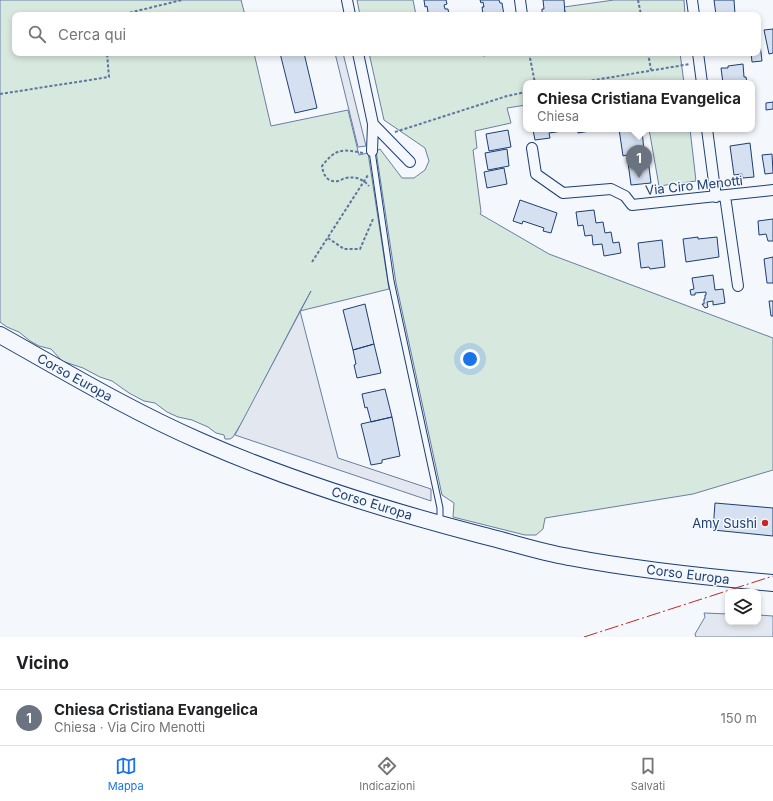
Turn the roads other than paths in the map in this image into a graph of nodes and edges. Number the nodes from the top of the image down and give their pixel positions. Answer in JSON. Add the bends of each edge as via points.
{"nodes":[{"id":1,"x":347,"y":0,"type":"edge"},
{"id":2,"x":520,"y":0,"type":"edge"},
{"id":3,"x":692,"y":0,"type":"edge"},
{"id":4,"x":349,"y":12,"type":"edge"},
{"id":5,"x":522,"y":12,"type":"edge"},
{"id":6,"x":694,"y":12,"type":"edge"},
{"id":7,"x":359,"y":56,"type":"edge"},
{"id":8,"x":699,"y":58,"type":"edge"},
{"id":9,"x":702,"y":80,"type":"edge"},
{"id":10,"x":373,"y":124,"type":"junction"},
{"id":11,"x":708,"y":132,"type":"edge"},
{"id":12,"x":532,"y":148,"type":"dead end"},
{"id":13,"x":372,"y":151,"type":"joint"},
{"id":14,"x":410,"y":162,"type":"dead end"},
{"id":15,"x":773,"y":190,"type":"edge"},
{"id":16,"x":720,"y":196,"type":"junction"},
{"id":17,"x":738,"y":286,"type":"dead end"},
{"id":18,"x":0,"y":335,"type":"edge"},
{"id":19,"x":440,"y":524,"type":"junction"},
{"id":20,"x":773,"y":583,"type":"edge"}],
"edges":[{"from":1,"to":4,"type":"street"},
{"from":2,"to":5,"type":"street"},
{"from":3,"to":6,"type":"street"},
{"from":7,"to":10,"type":"street"},
{"from":8,"to":9,"type":"street"},
{"from":10,"to":13,"type":"street"},
{"from":10,"to":14,"type":"street"},
{"from":11,"to":16,"type":"street"},
{"from":12,"to":16,"type":"street","name":"Via Ciro Menotti","via":[[536,174],[563,193],[611,189],[625,196],[632,205]]},
{"from":13,"to":19,"type":"lane","via":[[391,281],[440,508]]},
{"from":15,"to":16,"type":"street","name":"Via Ciro Menotti"},
{"from":16,"to":17,"type":"street"},
{"from":18,"to":19,"type":"main road","name":"Corso Europa","via":[[114,399],[199,441],[279,473]]},
{"from":19,"to":20,"type":"main road","name":"Corso Europa","via":[[568,557],[690,575]]}]}
